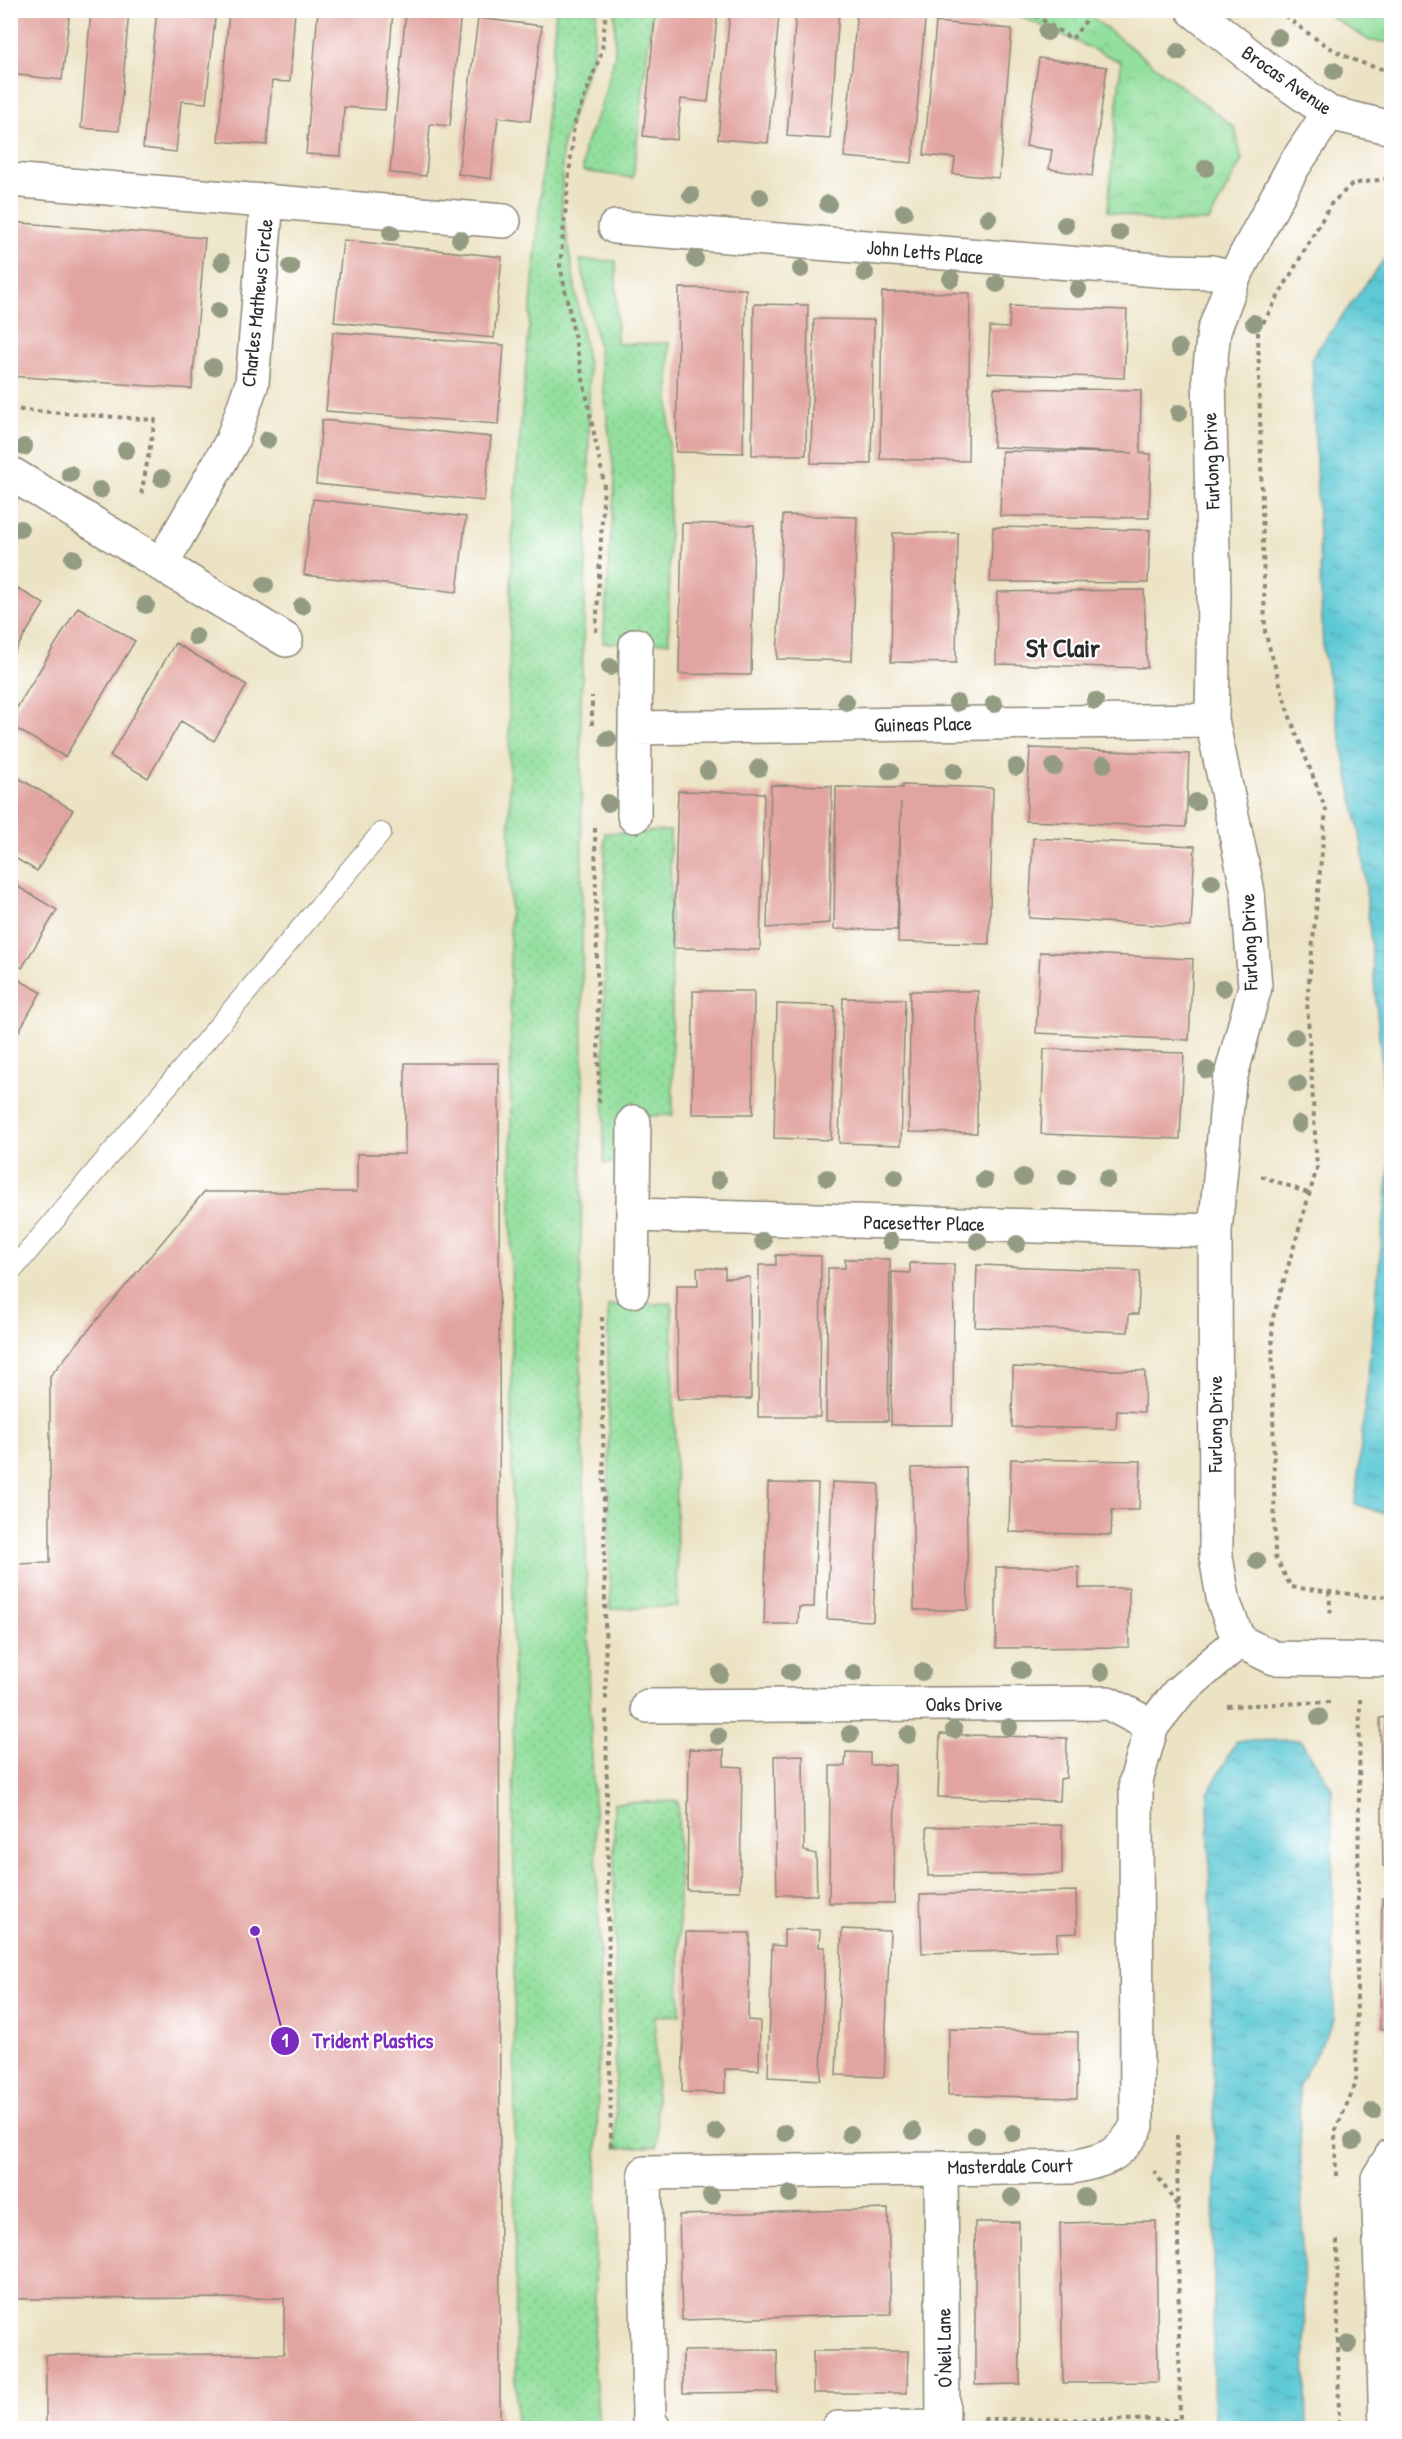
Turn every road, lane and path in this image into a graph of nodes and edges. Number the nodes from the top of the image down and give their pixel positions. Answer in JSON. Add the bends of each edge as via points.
{"nodes":[{"id":1,"x":606,"y":10,"type":"edge"},
{"id":2,"x":1028,"y":10,"type":"edge"},
{"id":3,"x":1094,"y":10,"type":"edge"},
{"id":4,"x":1193,"y":10,"type":"edge"},
{"id":5,"x":1278,"y":10,"type":"edge"},
{"id":6,"x":1392,"y":71,"type":"edge"},
{"id":7,"x":1329,"y":113,"type":"junction"},
{"id":8,"x":1392,"y":128,"type":"edge"},
{"id":9,"x":1392,"y":178,"type":"edge"},
{"id":10,"x":10,"y":180,"type":"edge"},
{"id":11,"x":267,"y":200,"type":"junction"},
{"id":12,"x":504,"y":221,"type":"dead end"},
{"id":13,"x":615,"y":227,"type":"dead end"},
{"id":14,"x":1234,"y":277,"type":"junction"},
{"id":15,"x":10,"y":409,"type":"edge"},
{"id":16,"x":10,"y":473,"type":"edge"},
{"id":17,"x":141,"y":495,"type":"dead end"},
{"id":18,"x":161,"y":565,"type":"junction"},
{"id":19,"x":596,"y":638,"type":"dead end"},
{"id":20,"x":286,"y":640,"type":"dead end"},
{"id":21,"x":636,"y":645,"type":"dead end"},
{"id":22,"x":593,"y":686,"type":"dead end"},
{"id":23,"x":1212,"y":720,"type":"junction"},
{"id":24,"x":635,"y":728,"type":"junction"},
{"id":25,"x":592,"y":733,"type":"dead end"},
{"id":26,"x":634,"y":816,"type":"dead end"},
{"id":27,"x":595,"y":826,"type":"dead end"},
{"id":28,"x":381,"y":833,"type":"dead end"},
{"id":29,"x":599,"y":1106,"type":"dead end"},
{"id":30,"x":634,"y":1122,"type":"dead end"},
{"id":31,"x":1256,"y":1175,"type":"dead end"},
{"id":32,"x":1308,"y":1193,"type":"junction"},
{"id":33,"x":633,"y":1215,"type":"junction"},
{"id":34,"x":1215,"y":1231,"type":"junction"},
{"id":35,"x":10,"y":1273,"type":"edge"},
{"id":36,"x":632,"y":1291,"type":"dead end"},
{"id":37,"x":602,"y":1308,"type":"dead end"},
{"id":38,"x":1329,"y":1591,"type":"junction"},
{"id":39,"x":1392,"y":1596,"type":"edge"},
{"id":40,"x":1341,"y":1618,"type":"dead end"},
{"id":41,"x":1239,"y":1641,"type":"junction"},
{"id":42,"x":1392,"y":1660,"type":"edge"},
{"id":43,"x":1353,"y":1697,"type":"dead end"},
{"id":44,"x":1334,"y":1702,"type":"dead end"},
{"id":45,"x":648,"y":1706,"type":"dead end"},
{"id":46,"x":1219,"y":1713,"type":"dead end"},
{"id":47,"x":1152,"y":1726,"type":"junction"},
{"id":48,"x":1177,"y":2134,"type":"dead end"},
{"id":49,"x":1392,"y":2155,"type":"edge"},
{"id":50,"x":611,"y":2162,"type":"dead end"},
{"id":51,"x":1150,"y":2166,"type":"dead end"},
{"id":52,"x":941,"y":2167,"type":"junction"},
{"id":53,"x":1336,"y":2179,"type":"dead end"},
{"id":54,"x":1178,"y":2205,"type":"junction"},
{"id":55,"x":1337,"y":2238,"type":"dead end"},
{"id":56,"x":944,"y":2419,"type":"junction"},
{"id":57,"x":1180,"y":2420,"type":"junction"},
{"id":58,"x":654,"y":2428,"type":"edge"},
{"id":59,"x":838,"y":2428,"type":"edge"},
{"id":60,"x":1180,"y":2428,"type":"edge"},
{"id":61,"x":1339,"y":2428,"type":"edge"},
{"id":62,"x":1386,"y":2428,"type":"edge"}],
"edges":[{"from":1,"to":19,"type":"path","via":[[602,51],[574,125],[560,265],[604,483]]},
{"from":2,"to":3,"type":"path","via":[[1072,39]]},
{"from":4,"to":7,"type":"street","name":"Brocas Avenue"},
{"from":5,"to":6,"type":"path","via":[[1320,44],[1371,68]]},
{"from":7,"to":8,"type":"street","name":"Brocas Avenue"},
{"from":7,"to":14,"type":"street","name":"Furlong Drive","via":[[1293,168]]},
{"from":9,"to":32,"type":"path","via":[[1352,184],[1331,204],[1258,331],[1265,632],[1288,712],[1326,810],[1307,1000],[1317,1168]]},
{"from":10,"to":11,"type":"street","name":"Charles Mathews Circle"},
{"from":11,"to":12,"type":"street","name":"Charles Mathews Circle"},
{"from":11,"to":18,"type":"street","name":"Charles Mathews Circle","via":[[252,383],[232,441]]},
{"from":13,"to":14,"type":"street","name":"John Letts Place","via":[[1212,272]]},
{"from":14,"to":23,"type":"street","name":"Furlong Drive","via":[[1214,331],[1209,376],[1214,593]]},
{"from":15,"to":17,"type":"path","via":[[155,420]]},
{"from":16,"to":18,"type":"street"},
{"from":18,"to":20,"type":"street"},
{"from":21,"to":24,"type":"street"},
{"from":22,"to":25,"type":"path"},
{"from":23,"to":24,"type":"street","name":"Guineas Place"},
{"from":23,"to":34,"type":"street","name":"Furlong Drive","via":[[1248,892],[1255,987],[1229,1083]]},
{"from":24,"to":26,"type":"street"},
{"from":27,"to":29,"type":"path"},
{"from":28,"to":35,"type":"lane"},
{"from":30,"to":33,"type":"street"},
{"from":31,"to":32,"type":"path"},
{"from":32,"to":38,"type":"path","via":[[1272,1321],[1275,1556],[1291,1587]]},
{"from":33,"to":34,"type":"street","name":"Pacesetter Place"},
{"from":33,"to":36,"type":"street"},
{"from":34,"to":41,"type":"street","name":"Furlong Drive","via":[[1216,1557],[1224,1603]]},
{"from":37,"to":50,"type":"path"},
{"from":38,"to":39,"type":"path"},
{"from":38,"to":40,"type":"path","via":[[1329,1618]]},
{"from":41,"to":42,"type":"street","via":[[1274,1658]]},
{"from":41,"to":47,"type":"street","via":[[1178,1693]]},
{"from":43,"to":53,"type":"path","via":[[1360,1693],[1356,2083],[1335,2132]]},
{"from":44,"to":46,"type":"path","via":[[1227,1706]]},
{"from":45,"to":47,"type":"street","name":"Oaks Drive","via":[[1108,1703]]},
{"from":47,"to":52,"type":"street","name":"Masterdale Court","via":[[1136,1781],[1137,2126],[1115,2155],[1095,2163],[1072,2167]]},
{"from":48,"to":54,"type":"path"},
{"from":49,"to":62,"type":"street","via":[[1378,2178]]},
{"from":51,"to":54,"type":"path"},
{"from":52,"to":56,"type":"street","name":"O'Neil Lane"},
{"from":52,"to":58,"type":"street","name":"Masterdale Court","via":[[645,2173],[650,2419]]},
{"from":54,"to":57,"type":"path"},
{"from":55,"to":61,"type":"path"},
{"from":56,"to":57,"type":"path"},
{"from":56,"to":59,"type":"street","via":[[932,2427]]},
{"from":57,"to":60,"type":"path"}]}
